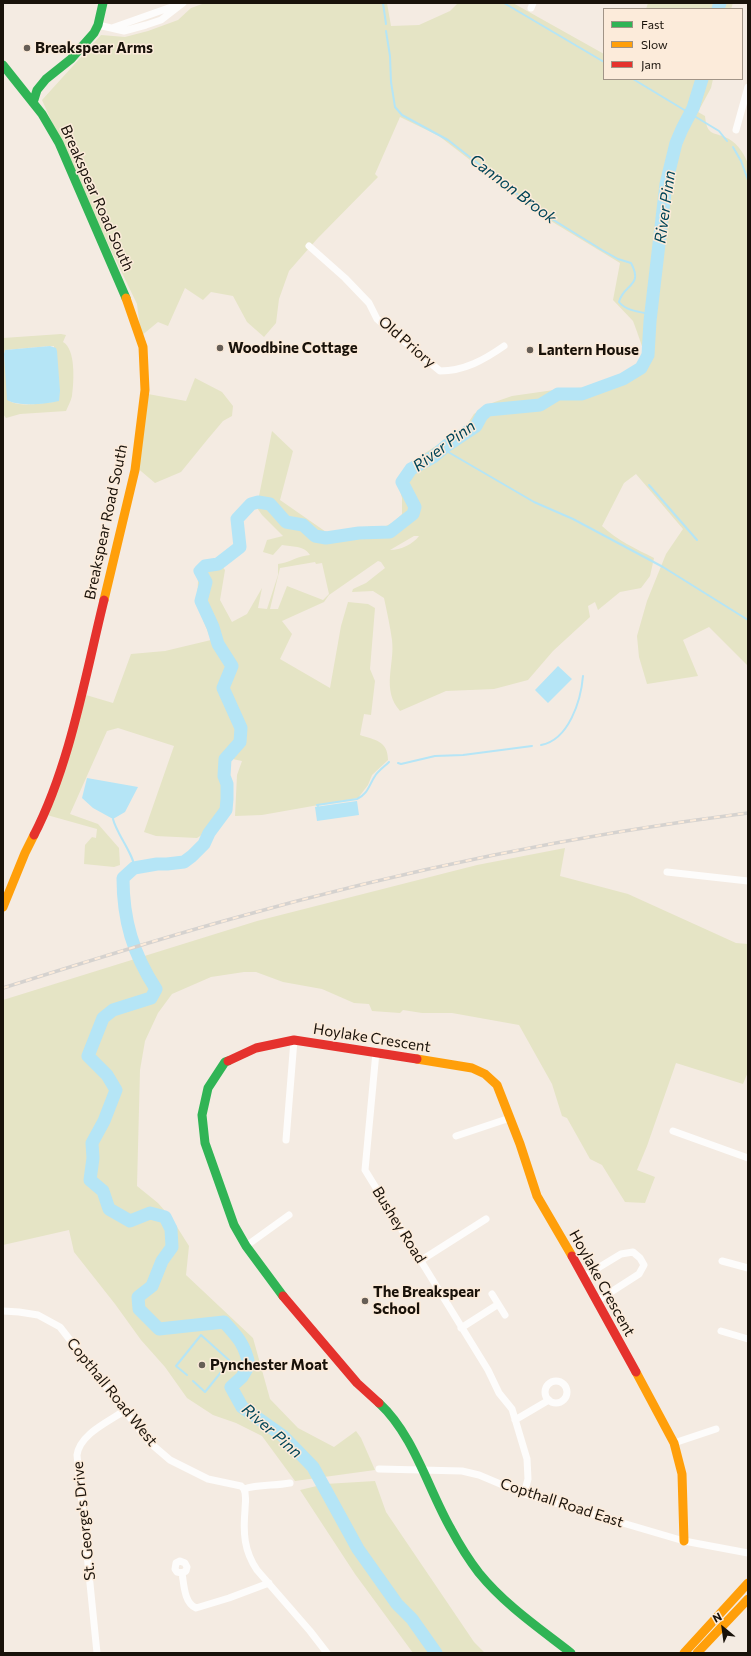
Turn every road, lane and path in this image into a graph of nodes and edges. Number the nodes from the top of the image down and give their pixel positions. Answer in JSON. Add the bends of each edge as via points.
{"nodes":[{"id":1,"x":103,"y":3,"type":"edge"},
{"id":2,"x":183,"y":3,"type":"edge"},
{"id":3,"x":98,"y":25,"type":"junction"},
{"id":4,"x":3,"y":65,"type":"edge"},
{"id":5,"x":748,"y":87,"type":"edge"},
{"id":6,"x":33,"y":103,"type":"junction"},
{"id":7,"x":745,"y":110,"type":"edge"},
{"id":8,"x":736,"y":130,"type":"dead end"},
{"id":9,"x":310,"y":246,"type":"dead end"},
{"id":10,"x":504,"y":346,"type":"dead end"},
{"id":11,"x":667,"y":872,"type":"dead end"},
{"id":12,"x":748,"y":881,"type":"edge"},
{"id":13,"x":3,"y":907,"type":"edge"},
{"id":14,"x":294,"y":1040,"type":"junction"},
{"id":15,"x":376,"y":1052,"type":"junction"},
{"id":16,"x":510,"y":1118,"type":"junction"},
{"id":17,"x":674,"y":1131,"type":"dead end"},
{"id":18,"x":456,"y":1136,"type":"dead end"},
{"id":19,"x":286,"y":1140,"type":"dead end"},
{"id":20,"x":748,"y":1158,"type":"edge"},
{"id":21,"x":289,"y":1215,"type":"dead end"},
{"id":22,"x":486,"y":1219,"type":"dead end"},
{"id":23,"x":246,"y":1246,"type":"junction"},
{"id":24,"x":420,"y":1261,"type":"junction"},
{"id":25,"x":722,"y":1261,"type":"dead end"},
{"id":26,"x":748,"y":1268,"type":"edge"},
{"id":27,"x":583,"y":1276,"type":"junction"},
{"id":28,"x":492,"y":1294,"type":"dead end"},
{"id":29,"x":597,"y":1301,"type":"junction"},
{"id":30,"x":497,"y":1305,"type":"junction"},
{"id":31,"x":3,"y":1311,"type":"edge"},
{"id":32,"x":505,"y":1315,"type":"dead end"},
{"id":33,"x":461,"y":1328,"type":"junction"},
{"id":34,"x":721,"y":1331,"type":"dead end"},
{"id":35,"x":748,"y":1338,"type":"edge"},
{"id":36,"x":549,"y":1400,"type":"dead end"},
{"id":37,"x":124,"y":1411,"type":"junction"},
{"id":38,"x":515,"y":1420,"type":"junction"},
{"id":39,"x":716,"y":1429,"type":"dead end"},
{"id":40,"x":674,"y":1443,"type":"junction"},
{"id":41,"x":379,"y":1469,"type":"dead end"},
{"id":42,"x":422,"y":1469,"type":"junction"},
{"id":43,"x":290,"y":1483,"type":"dead end"},
{"id":44,"x":244,"y":1489,"type":"junction"},
{"id":45,"x":524,"y":1494,"type":"junction"},
{"id":46,"x":684,"y":1541,"type":"junction"},
{"id":47,"x":747,"y":1553,"type":"edge"},
{"id":48,"x":182,"y":1573,"type":"dead end"},
{"id":49,"x":269,"y":1583,"type":"junction"},
{"id":50,"x":748,"y":1583,"type":"edge"},
{"id":51,"x":748,"y":1599,"type":"edge"},
{"id":52,"x":97,"y":1653,"type":"edge"},
{"id":53,"x":327,"y":1653,"type":"edge"},
{"id":54,"x":571,"y":1653,"type":"edge"},
{"id":55,"x":684,"y":1653,"type":"edge"},
{"id":56,"x":697,"y":1653,"type":"edge"}],
"edges":[{"from":1,"to":3,"type":"street"},
{"from":2,"to":3,"type":"street","via":[[161,20],[149,24],[124,30]]},
{"from":3,"to":6,"type":"street","via":[[88,41],[37,90]]},
{"from":4,"to":6,"type":"street","name":"Breakspear Road South"},
{"from":5,"to":7,"type":"street"},
{"from":6,"to":13,"type":"street","name":"Breakspear Road South","via":[[59,142],[130,308],[143,347],[145,390],[135,470],[74,723],[44,816],[25,853]]},
{"from":7,"to":8,"type":"street"},
{"from":9,"to":10,"type":"street","name":"Old Priory","via":[[369,303],[378,319],[440,371],[469,366]]},
{"from":11,"to":12,"type":"street"},
{"from":14,"to":15,"type":"street","name":"Hoylake Crescent"},
{"from":14,"to":19,"type":"street"},
{"from":14,"to":23,"type":"street","name":"Hoylake Crescent","via":[[256,1048],[225,1062],[208,1088],[202,1115],[205,1143],[234,1224]]},
{"from":15,"to":16,"type":"street","name":"Hoylake Crescent","via":[[472,1068],[485,1074],[497,1085]]},
{"from":15,"to":24,"type":"street","name":"Bushey Road","via":[[365,1170]]},
{"from":16,"to":18,"type":"street"},
{"from":16,"to":27,"type":"street","name":"Hoylake Crescent","via":[[537,1196]]},
{"from":17,"to":20,"type":"street"},
{"from":21,"to":23,"type":"street"},
{"from":22,"to":24,"type":"street"},
{"from":23,"to":42,"type":"street","name":"Hoylake Crescent","via":[[291,1307],[357,1383],[392,1414]]},
{"from":24,"to":33,"type":"street","name":"Bushey Road"},
{"from":25,"to":26,"type":"street"},
{"from":27,"to":29,"type":"street","name":"Hoylake Crescent"},
{"from":27,"to":29,"type":"street","via":[[621,1254],[633,1252],[644,1265],[639,1274]]},
{"from":28,"to":30,"type":"street"},
{"from":29,"to":40,"type":"street","name":"Hoylake Crescent"},
{"from":30,"to":32,"type":"street"},
{"from":30,"to":33,"type":"street"},
{"from":31,"to":37,"type":"street","name":"Copthall Road West","via":[[38,1315],[60,1328]]},
{"from":33,"to":38,"type":"street","name":"Bushey Road","via":[[488,1370],[499,1393],[512,1409]]},
{"from":34,"to":35,"type":"street"},
{"from":36,"to":38,"type":"street"},
{"from":37,"to":44,"type":"street","name":"Copthall Road West","via":[[149,1442],[170,1460],[208,1480],[241,1486]]},
{"from":37,"to":52,"type":"street","name":"St. George's Drive","via":[[84,1439],[77,1455]]},
{"from":38,"to":45,"type":"street","name":"Bushey Road","via":[[527,1459],[528,1479]]},
{"from":39,"to":40,"type":"street"},
{"from":40,"to":46,"type":"street","name":"Hoylake Crescent","via":[[682,1474]]},
{"from":41,"to":42,"type":"street","name":"Copthall Road East"},
{"from":42,"to":45,"type":"street","name":"Copthall Road East","via":[[462,1471],[479,1475]]},
{"from":42,"to":54,"type":"street","name":"Hoylake Crescent","via":[[451,1529],[479,1573],[514,1609]]},
{"from":43,"to":44,"type":"street","name":"Copthall Road West"},
{"from":44,"to":49,"type":"street","via":[[246,1496],[243,1534],[246,1547],[254,1565]]},
{"from":45,"to":46,"type":"street","name":"Copthall Road East"},
{"from":46,"to":47,"type":"street","name":"Copthall Road East"},
{"from":48,"to":49,"type":"street","via":[[188,1602],[196,1608]]},
{"from":49,"to":53,"type":"street"},
{"from":50,"to":55,"type":"street"},
{"from":51,"to":56,"type":"street"}]}
